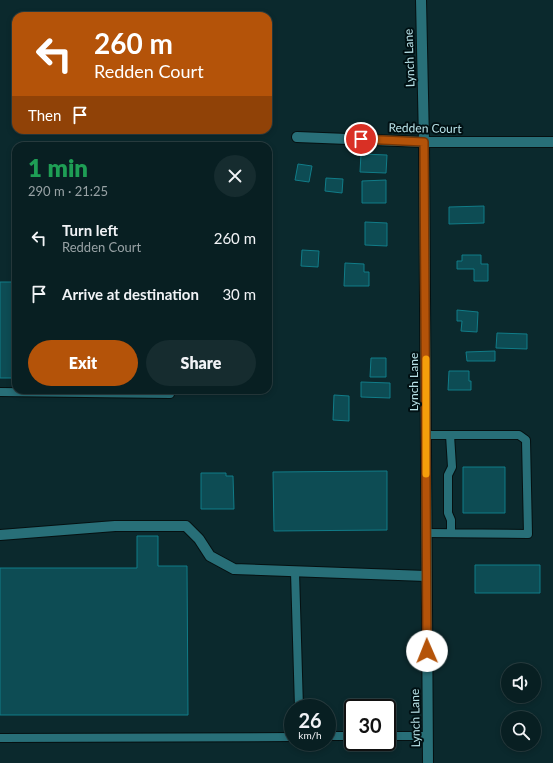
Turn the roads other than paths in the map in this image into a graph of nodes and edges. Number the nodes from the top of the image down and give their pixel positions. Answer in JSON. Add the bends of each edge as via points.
{"nodes":[{"id":1,"x":420,"y":0,"type":"edge"},
{"id":2,"x":297,"y":137,"type":"dead end"},
{"id":3,"x":424,"y":142,"type":"junction"},
{"id":4,"x":553,"y":142,"type":"edge"},
{"id":5,"x":0,"y":392,"type":"edge"},
{"id":6,"x":12,"y":392,"type":"edge"},
{"id":7,"x":426,"y":435,"type":"junction"},
{"id":8,"x":450,"y":435,"type":"junction"},
{"id":9,"x":426,"y":533,"type":"junction"},
{"id":10,"x":451,"y":533,"type":"junction"},
{"id":11,"x":0,"y":535,"type":"edge"},
{"id":12,"x":295,"y":572,"type":"junction"},
{"id":13,"x":426,"y":576,"type":"junction"},
{"id":14,"x":299,"y":699,"type":"edge"},
{"id":15,"x":284,"y":736,"type":"edge"},
{"id":16,"x":396,"y":736,"type":"edge"},
{"id":17,"x":428,"y":736,"type":"junction"},
{"id":18,"x":0,"y":738,"type":"edge"},
{"id":19,"x":428,"y":763,"type":"edge"}],
"edges":[{"from":1,"to":3,"type":"street","name":"Lynch Lane"},
{"from":2,"to":3,"type":"street","name":"Redden Court"},
{"from":3,"to":4,"type":"street","name":"Redden Court"},
{"from":3,"to":7,"type":"street","name":"Lynch Lane"},
{"from":5,"to":6,"type":"lane"},
{"from":7,"to":8,"type":"lane"},
{"from":7,"to":9,"type":"street","name":"Lynch Lane"},
{"from":8,"to":10,"type":"lane","via":[[452,467],[448,474],[448,513]]},
{"from":8,"to":10,"type":"lane","via":[[519,435],[526,440],[528,534]]},
{"from":9,"to":10,"type":"lane"},
{"from":9,"to":13,"type":"street","name":"Lynch Lane"},
{"from":11,"to":12,"type":"street","via":[[115,526],[186,526],[199,539],[210,556],[234,569]]},
{"from":12,"to":13,"type":"street"},
{"from":12,"to":14,"type":"lane"},
{"from":13,"to":17,"type":"street","name":"Lynch Lane"},
{"from":15,"to":18,"type":"lane"},
{"from":16,"to":17,"type":"lane"},
{"from":17,"to":19,"type":"street","name":"Lynch Lane"}]}
